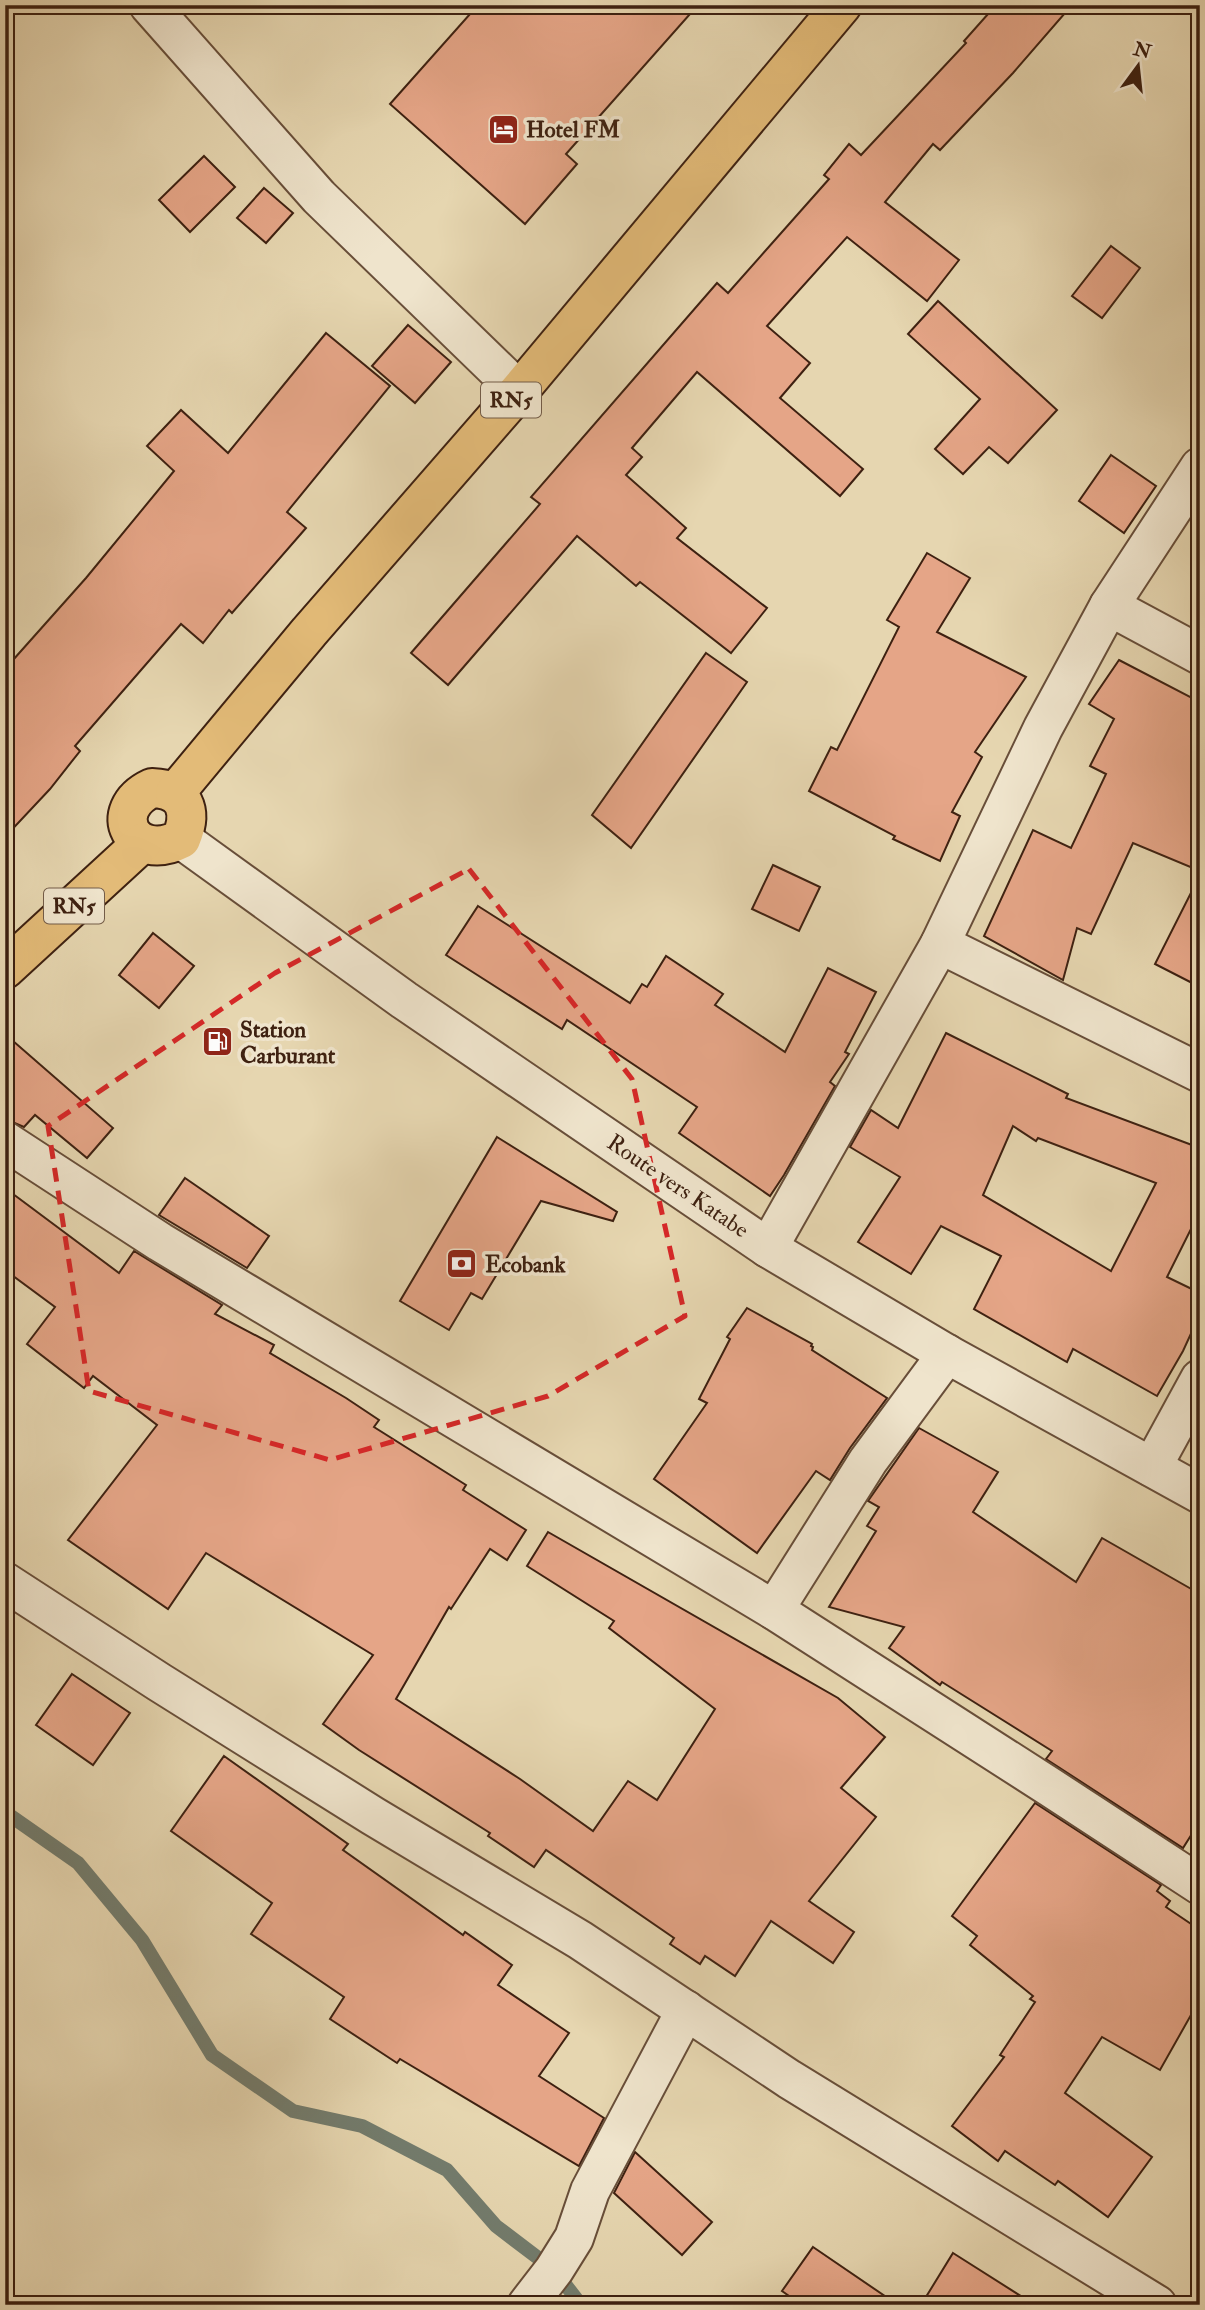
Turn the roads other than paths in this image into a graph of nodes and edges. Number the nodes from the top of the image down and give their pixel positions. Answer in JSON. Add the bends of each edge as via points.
{"nodes":[{"id":1,"x":149,"y":5,"type":"edge"},
{"id":2,"x":842,"y":5,"type":"edge"},
{"id":3,"x":519,"y":391,"type":"junction"},
{"id":4,"x":1200,"y":467,"type":"edge"},
{"id":5,"x":1109,"y":606,"type":"junction"},
{"id":6,"x":1200,"y":654,"type":"edge"},
{"id":7,"x":175,"y":793,"type":"junction"},
{"id":8,"x":181,"y":839,"type":"junction"},
{"id":9,"x":142,"y":843,"type":"junction"},
{"id":10,"x":940,"y":944,"type":"junction"},
{"id":11,"x":5,"y":969,"type":"edge"},
{"id":12,"x":1200,"y":1073,"type":"edge"},
{"id":13,"x":5,"y":1141,"type":"edge"},
{"id":14,"x":768,"y":1248,"type":"junction"},
{"id":15,"x":947,"y":1354,"type":"junction"},
{"id":16,"x":1200,"y":1379,"type":"edge"},
{"id":17,"x":1152,"y":1466,"type":"junction"},
{"id":18,"x":1200,"y":1494,"type":"edge"},
{"id":19,"x":5,"y":1582,"type":"edge"},
{"id":20,"x":774,"y":1611,"type":"junction"},
{"id":21,"x":1200,"y":1885,"type":"edge"},
{"id":22,"x":686,"y":2010,"type":"junction"},
{"id":23,"x":1107,"y":2293,"type":"edge"},
{"id":24,"x":527,"y":2305,"type":"edge"},
{"id":25,"x":1157,"y":2305,"type":"edge"}],
"edges":[{"from":1,"to":3,"type":"street","via":[[319,197]]},
{"from":2,"to":3,"type":"highway","number":"RN5"},
{"from":3,"to":7,"type":"highway","number":"RN5"},
{"from":4,"to":5,"type":"street"},
{"from":5,"to":6,"type":"street"},
{"from":5,"to":10,"type":"street","via":[[1043,728]]},
{"from":7,"to":8,"type":"highway","via":[[187,814]]},
{"from":7,"to":9,"type":"highway","via":[[152,788],[132,802],[129,827]]},
{"from":8,"to":9,"type":"highway","via":[[162,847]]},
{"from":8,"to":14,"type":"street","name":"Route vers Katabe","via":[[404,1000]]},
{"from":9,"to":11,"type":"highway","number":"RN5"},
{"from":10,"to":12,"type":"street"},
{"from":10,"to":14,"type":"street"},
{"from":13,"to":20,"type":"street","via":[[160,1242]]},
{"from":14,"to":15,"type":"street","name":"Route vers Katabe"},
{"from":15,"to":17,"type":"street","name":"Route vers Katabe"},
{"from":15,"to":20,"type":"street","via":[[868,1461]]},
{"from":16,"to":17,"type":"street"},
{"from":17,"to":18,"type":"street","name":"Route vers Katabe"},
{"from":19,"to":22,"type":"street"},
{"from":20,"to":21,"type":"street"},
{"from":22,"to":23,"type":"street"},
{"from":22,"to":24,"type":"street","via":[[590,2191],[574,2238]]},
{"from":23,"to":25,"type":"street"}]}
